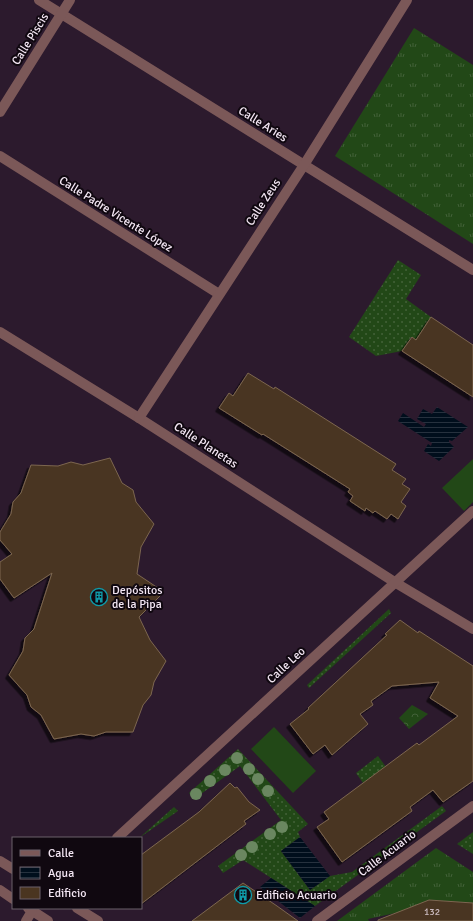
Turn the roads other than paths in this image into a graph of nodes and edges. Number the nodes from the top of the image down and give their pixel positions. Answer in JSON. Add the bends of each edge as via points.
{"nodes":[{"id":1,"x":39,"y":0,"type":"edge"},
{"id":2,"x":70,"y":0,"type":"edge"},
{"id":3,"x":407,"y":0,"type":"edge"},
{"id":4,"x":61,"y":14,"type":"junction"},
{"id":5,"x":0,"y":112,"type":"edge"},
{"id":6,"x":0,"y":156,"type":"edge"},
{"id":7,"x":304,"y":165,"type":"junction"},
{"id":8,"x":473,"y":270,"type":"edge"},
{"id":9,"x":219,"y":294,"type":"junction"},
{"id":10,"x":0,"y":332,"type":"edge"},
{"id":11,"x":139,"y":418,"type":"junction"},
{"id":12,"x":473,"y":511,"type":"edge"},
{"id":13,"x":396,"y":583,"type":"junction"},
{"id":14,"x":473,"y":629,"type":"edge"},
{"id":15,"x":473,"y":806,"type":"edge"},
{"id":16,"x":118,"y":837,"type":"edge"},
{"id":17,"x":0,"y":861,"type":"edge"},
{"id":18,"x":12,"y":868,"type":"edge"},
{"id":19,"x":0,"y":890,"type":"edge"},
{"id":20,"x":12,"y":898,"type":"edge"},
{"id":21,"x":30,"y":909,"type":"edge"},
{"id":22,"x":79,"y":909,"type":"edge"},
{"id":23,"x":26,"y":921,"type":"edge"},
{"id":24,"x":48,"y":921,"type":"edge"},
{"id":25,"x":98,"y":921,"type":"edge"},
{"id":26,"x":318,"y":921,"type":"edge"}],
"edges":[{"from":1,"to":4,"type":"street","name":"Calle Aries"},
{"from":2,"to":4,"type":"street","name":"Calle Piscis"},
{"from":3,"to":7,"type":"street","name":"Calle Zeus"},
{"from":4,"to":5,"type":"street","name":"Calle Piscis"},
{"from":4,"to":7,"type":"street","name":"Calle Aries"},
{"from":6,"to":9,"type":"street","name":"Calle Padre Vicente López"},
{"from":7,"to":8,"type":"street","name":"Calle Aries"},
{"from":7,"to":9,"type":"street","name":"Calle Zeus"},
{"from":9,"to":11,"type":"street","name":"Calle Zeus"},
{"from":10,"to":11,"type":"street","name":"Calle Planetas"},
{"from":11,"to":13,"type":"street","name":"Calle Planetas"},
{"from":12,"to":13,"type":"street","name":"Calle Leo"},
{"from":13,"to":14,"type":"street"},
{"from":13,"to":16,"type":"street","name":"Calle Leo"},
{"from":15,"to":26,"type":"street","name":"Calle Acuario"},
{"from":17,"to":18,"type":"street"},
{"from":19,"to":20,"type":"street"},
{"from":21,"to":23,"type":"street"},
{"from":21,"to":24,"type":"street"},
{"from":22,"to":25,"type":"street"}]}
